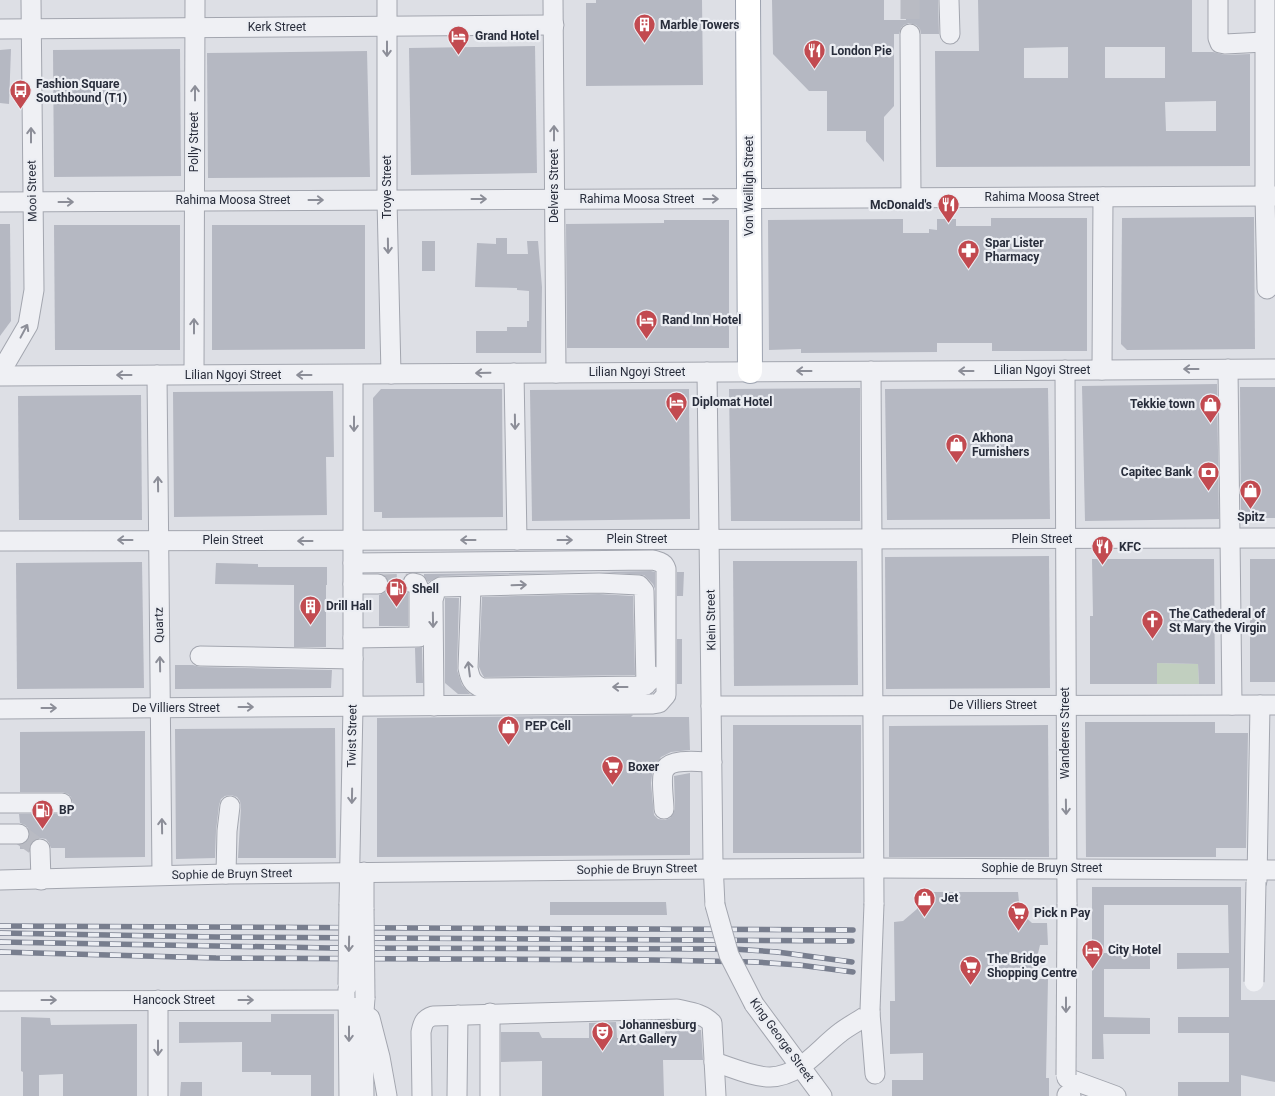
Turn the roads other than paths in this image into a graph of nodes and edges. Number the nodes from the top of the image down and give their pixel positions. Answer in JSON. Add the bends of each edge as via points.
{"nodes":[{"id":1,"x":31,"y":0,"type":"edge"},
{"id":2,"x":195,"y":0,"type":"edge"},
{"id":3,"x":387,"y":0,"type":"edge"},
{"id":4,"x":553,"y":0,"type":"edge"},
{"id":5,"x":748,"y":0,"type":"edge"},
{"id":6,"x":950,"y":0,"type":"edge"},
{"id":7,"x":1218,"y":0,"type":"edge"},
{"id":8,"x":1265,"y":0,"type":"edge"},
{"id":9,"x":554,"y":25,"type":"junction"},
{"id":10,"x":387,"y":26,"type":"junction"},
{"id":11,"x":195,"y":28,"type":"junction"},
{"id":12,"x":0,"y":29,"type":"edge"},
{"id":13,"x":31,"y":29,"type":"junction"},
{"id":14,"x":1268,"y":30,"type":"edge"},
{"id":15,"x":910,"y":34,"type":"tunnel mouth"},
{"id":16,"x":950,"y":34,"type":"dead end"},
{"id":17,"x":1270,"y":196,"type":"edge"},
{"id":18,"x":1104,"y":197,"type":"junction"},
{"id":19,"x":749,"y":198,"type":"junction"},
{"id":20,"x":911,"y":198,"type":"junction"},
{"id":21,"x":554,"y":199,"type":"junction"},
{"id":22,"x":387,"y":200,"type":"junction"},
{"id":23,"x":194,"y":201,"type":"junction"},
{"id":24,"x":0,"y":202,"type":"edge"},
{"id":25,"x":32,"y":202,"type":"junction"},
{"id":26,"x":1267,"y":289,"type":"dead end"},
{"id":27,"x":1228,"y":369,"type":"junction"},
{"id":28,"x":1275,"y":369,"type":"edge"},
{"id":29,"x":1065,"y":370,"type":"junction"},
{"id":30,"x":1102,"y":370,"type":"junction"},
{"id":31,"x":750,"y":371,"type":"junction"},
{"id":32,"x":871,"y":371,"type":"junction"},
{"id":33,"x":707,"y":372,"type":"junction"},
{"id":34,"x":514,"y":373,"type":"junction"},
{"id":35,"x":556,"y":373,"type":"junction"},
{"id":36,"x":194,"y":374,"type":"junction"},
{"id":37,"x":391,"y":374,"type":"junction"},
{"id":38,"x":0,"y":375,"type":"edge"},
{"id":39,"x":157,"y":375,"type":"junction"},
{"id":40,"x":353,"y":375,"type":"junction"},
{"id":41,"x":1230,"y":538,"type":"junction"},
{"id":42,"x":1275,"y":538,"type":"edge"},
{"id":43,"x":710,"y":539,"type":"junction"},
{"id":44,"x":872,"y":539,"type":"junction"},
{"id":45,"x":1066,"y":539,"type":"junction"},
{"id":46,"x":159,"y":540,"type":"junction"},
{"id":47,"x":517,"y":540,"type":"junction"},
{"id":48,"x":0,"y":541,"type":"edge"},
{"id":49,"x":353,"y":541,"type":"junction"},
{"id":50,"x":653,"y":560,"type":"junction"},
{"id":51,"x":353,"y":563,"type":"junction"},
{"id":52,"x":414,"y":583,"type":"dead end"},
{"id":53,"x":353,"y":584,"type":"junction"},
{"id":54,"x":378,"y":584,"type":"tunnel mouth"},
{"id":55,"x":471,"y":587,"type":"junction"},
{"id":56,"x":353,"y":638,"type":"junction"},
{"id":57,"x":200,"y":656,"type":"dead end"},
{"id":58,"x":353,"y":659,"type":"junction"},
{"id":59,"x":646,"y":685,"type":"junction"},
{"id":60,"x":1065,"y":705,"type":"junction"},
{"id":61,"x":1232,"y":705,"type":"junction"},
{"id":62,"x":1268,"y":705,"type":"edge"},
{"id":63,"x":434,"y":706,"type":"junction"},
{"id":64,"x":712,"y":706,"type":"junction"},
{"id":65,"x":874,"y":706,"type":"junction"},
{"id":66,"x":353,"y":707,"type":"junction"},
{"id":67,"x":160,"y":708,"type":"junction"},
{"id":68,"x":0,"y":709,"type":"edge"},
{"id":69,"x":712,"y":762,"type":"junction"},
{"id":70,"x":0,"y":803,"type":"edge"},
{"id":71,"x":62,"y":803,"type":"dead end"},
{"id":72,"x":230,"y":806,"type":"dead end"},
{"id":73,"x":664,"y":809,"type":"dead end"},
{"id":74,"x":0,"y":834,"type":"edge"},
{"id":75,"x":20,"y":834,"type":"tunnel mouth"},
{"id":76,"x":40,"y":849,"type":"dead end"},
{"id":77,"x":875,"y":868,"type":"junction"},
{"id":78,"x":1067,"y":868,"type":"junction"},
{"id":79,"x":714,"y":869,"type":"junction"},
{"id":80,"x":357,"y":872,"type":"junction"},
{"id":81,"x":226,"y":874,"type":"junction"},
{"id":82,"x":1263,"y":874,"type":"edge"},
{"id":83,"x":162,"y":875,"type":"junction"},
{"id":84,"x":0,"y":880,"type":"edge"},
{"id":85,"x":41,"y":880,"type":"junction"},
{"id":86,"x":1254,"y":982,"type":"dead end"},
{"id":87,"x":357,"y":996,"type":"junction"},
{"id":88,"x":158,"y":1000,"type":"junction"},
{"id":89,"x":0,"y":1001,"type":"edge"},
{"id":90,"x":870,"y":1012,"type":"junction"},
{"id":91,"x":490,"y":1014,"type":"junction"},
{"id":92,"x":458,"y":1015,"type":"junction"},
{"id":93,"x":714,"y":1062,"type":"junction"},
{"id":94,"x":801,"y":1067,"type":"junction"},
{"id":95,"x":875,"y":1074,"type":"dead end"},
{"id":96,"x":1068,"y":1088,"type":"edge"},
{"id":97,"x":158,"y":1096,"type":"edge"},
{"id":98,"x":349,"y":1096,"type":"edge"},
{"id":99,"x":364,"y":1096,"type":"edge"},
{"id":100,"x":387,"y":1096,"type":"edge"},
{"id":101,"x":422,"y":1096,"type":"edge"},
{"id":102,"x":457,"y":1096,"type":"edge"},
{"id":103,"x":490,"y":1096,"type":"edge"},
{"id":104,"x":716,"y":1096,"type":"edge"},
{"id":105,"x":822,"y":1096,"type":"edge"},
{"id":106,"x":1116,"y":1096,"type":"edge"}],
"edges":[{"from":1,"to":13,"type":"street","name":"Mooi Street"},
{"from":2,"to":11,"type":"street","name":"Polly Street"},
{"from":3,"to":10,"type":"street","name":"Troye Street"},
{"from":4,"to":9,"type":"street","name":"Delvers Street"},
{"from":5,"to":19,"type":"main road","name":"Von Weilligh Street"},
{"from":6,"to":16,"type":"street"},
{"from":7,"to":14,"type":"street","via":[[1220,43]]},
{"from":8,"to":14,"type":"street"},
{"from":9,"to":10,"type":"street","name":"Kerk Street"},
{"from":21,"to":9,"type":"street","name":"Delvers Street","one_way":true},
{"from":10,"to":11,"type":"street","name":"Kerk Street"},
{"from":10,"to":22,"type":"street","name":"Troye Street","one_way":true},
{"from":11,"to":13,"type":"street","name":"Kerk Street"},
{"from":23,"to":11,"type":"street","name":"Polly Street","one_way":true},
{"from":12,"to":13,"type":"street","name":"Kerk Street"},
{"from":25,"to":13,"type":"street","name":"Mooi Street","one_way":true},
{"from":14,"to":17,"type":"street"},
{"from":15,"to":20,"type":"street"},
{"from":17,"to":18,"type":"street","name":"Rahima Moosa Street"},
{"from":17,"to":26,"type":"street"},
{"from":18,"to":20,"type":"street","name":"Rahima Moosa Street"},
{"from":18,"to":30,"type":"street"},
{"from":19,"to":20,"type":"street","name":"Rahima Moosa Street"},
{"from":21,"to":19,"type":"street","name":"Rahima Moosa Street","one_way":true},
{"from":19,"to":31,"type":"main road","name":"Von Weilligh Street"},
{"from":22,"to":21,"type":"street","name":"Rahima Moosa Street","one_way":true},
{"from":21,"to":35,"type":"street","name":"Delvers Street"},
{"from":23,"to":22,"type":"street","name":"Rahima Moosa Street","one_way":true},
{"from":22,"to":37,"type":"street","name":"Troye Street","one_way":true},
{"from":25,"to":23,"type":"street","name":"Rahima Moosa Street","one_way":true},
{"from":36,"to":23,"type":"street","name":"Polly Street","one_way":true},
{"from":24,"to":25,"type":"street","name":"Rahima Moosa Street"},
{"from":38,"to":25,"type":"street","name":"Mooi Street","one_way":true,"via":[[28,325],[34,290]]},
{"from":27,"to":28,"type":"street","name":"Lilian Ngoyi Street"},
{"from":27,"to":30,"type":"street","name":"Lilian Ngoyi Street","one_way":true},
{"from":27,"to":41,"type":"street"},
{"from":29,"to":30,"type":"street","name":"Lilian Ngoyi Street"},
{"from":29,"to":32,"type":"street","name":"Lilian Ngoyi Street","one_way":true},
{"from":29,"to":45,"type":"street","name":"Wanderers Street"},
{"from":32,"to":31,"type":"street","name":"Lilian Ngoyi Street","one_way":true},
{"from":31,"to":33,"type":"street","name":"Lilian Ngoyi Street"},
{"from":32,"to":44,"type":"street"},
{"from":33,"to":35,"type":"street","name":"Lilian Ngoyi Street"},
{"from":33,"to":43,"type":"street","name":"Klein Street"},
{"from":34,"to":35,"type":"street","name":"Lilian Ngoyi Street"},
{"from":34,"to":37,"type":"street","name":"Lilian Ngoyi Street","one_way":true},
{"from":34,"to":47,"type":"street","one_way":true},
{"from":36,"to":39,"type":"street","name":"Lilian Ngoyi Street"},
{"from":40,"to":36,"type":"street","name":"Lilian Ngoyi Street","one_way":true},
{"from":37,"to":40,"type":"street","name":"Lilian Ngoyi Street"},
{"from":39,"to":38,"type":"street","name":"Lilian Ngoyi Street","one_way":true},
{"from":46,"to":39,"type":"street","name":"Quartz","one_way":true},
{"from":40,"to":49,"type":"street","name":"Twist Street","one_way":true},
{"from":41,"to":42,"type":"street","name":"Plein Street"},
{"from":41,"to":45,"type":"street","name":"Plein Street"},
{"from":41,"to":61,"type":"street"},
{"from":43,"to":44,"type":"street","name":"Plein Street"},
{"from":47,"to":43,"type":"street","name":"Plein Street","one_way":true},
{"from":43,"to":64,"type":"street","name":"Klein Street"},
{"from":44,"to":45,"type":"street","name":"Plein Street"},
{"from":44,"to":65,"type":"street"},
{"from":45,"to":60,"type":"street","name":"Wanderers Street"},
{"from":46,"to":48,"type":"street","name":"Plein Street","one_way":true},
{"from":49,"to":46,"type":"street","name":"Plein Street","one_way":true},
{"from":67,"to":46,"type":"street","name":"Quartz","one_way":true},
{"from":47,"to":49,"type":"street","name":"Plein Street","one_way":true},
{"from":49,"to":51,"type":"street","name":"Twist Street"},
{"from":50,"to":51,"type":"street"},
{"from":50,"to":59,"type":"street","via":[[654,671]]},
{"from":50,"to":63,"type":"street","name":"De Villiers Street","via":[[663,563],[666,569],[667,691],[659,703]]},
{"from":51,"to":53,"type":"street","name":"Twist Street"},
{"from":52,"to":56,"type":"street","via":[[419,589],[420,637]]},
{"from":53,"to":54,"type":"street"},
{"from":53,"to":56,"type":"street","name":"Twist Street"},
{"from":55,"to":59,"type":"street","one_way":true,"via":[[639,585],[644,591]]},
{"from":59,"to":55,"type":"street","one_way":true,"via":[[476,686],[468,668]]},
{"from":55,"to":63,"type":"street","one_way":true,"via":[[441,587],[434,595]]},
{"from":56,"to":58,"type":"street","name":"Twist Street"},
{"from":57,"to":58,"type":"street"},
{"from":58,"to":66,"type":"street","name":"Twist Street"},
{"from":60,"to":61,"type":"street","name":"De Villiers Street"},
{"from":60,"to":65,"type":"street","name":"De Villiers Street"},
{"from":60,"to":78,"type":"street","name":"Wanderers Street","one_way":true},
{"from":61,"to":62,"type":"street","name":"De Villiers Street"},
{"from":62,"to":82,"type":"street"},
{"from":63,"to":66,"type":"street","name":"De Villiers Street"},
{"from":64,"to":65,"type":"street","name":"De Villiers Street"},
{"from":64,"to":69,"type":"street","name":"Klein Street"},
{"from":65,"to":77,"type":"street"},
{"from":67,"to":66,"type":"street","name":"De Villiers Street","one_way":true},
{"from":66,"to":80,"type":"street","name":"Twist Street","one_way":true},
{"from":68,"to":67,"type":"street","name":"De Villiers Street","one_way":true},
{"from":83,"to":67,"type":"street","name":"Quartz","one_way":true},
{"from":69,"to":73,"type":"street","via":[[681,762],[664,769]]},
{"from":69,"to":79,"type":"street","name":"Klein Street"},
{"from":70,"to":71,"type":"street"},
{"from":72,"to":81,"type":"street"},
{"from":74,"to":75,"type":"street"},
{"from":76,"to":85,"type":"street"},
{"from":77,"to":78,"type":"street","name":"Sophie de Bruyn Street"},
{"from":77,"to":79,"type":"street","name":"Sophie de Bruyn Street"},
{"from":77,"to":90,"type":"street","bridge":true},
{"from":78,"to":82,"type":"street","name":"Sophie de Bruyn Street"},
{"from":78,"to":96,"type":"street","name":"Wanderers Street","one_way":true,"bridge":true},
{"from":79,"to":80,"type":"street","name":"Sophie de Bruyn Street"},
{"from":79,"to":94,"type":"street","name":"King George Street","bridge":true,"via":[[715,905],[729,955],[754,1004]]},
{"from":80,"to":81,"type":"street","name":"Sophie de Bruyn Street"},
{"from":80,"to":87,"type":"street","name":"Twist Street","bridge":true},
{"from":81,"to":83,"type":"street","name":"Sophie de Bruyn Street"},
{"from":82,"to":86,"type":"street","bridge":true},
{"from":83,"to":85,"type":"street","name":"Sophie de Bruyn Street"},
{"from":84,"to":85,"type":"street","name":"Sophie de Bruyn Street"},
{"from":88,"to":87,"type":"street","name":"Hancock Street","one_way":true},
{"from":87,"to":98,"type":"street","name":"Twist Street","one_way":true},
{"from":87,"to":99,"type":"street","via":[[363,1025]]},
{"from":87,"to":100,"type":"street","via":[[380,1057]]},
{"from":89,"to":88,"type":"street","name":"Hancock Street","one_way":true},
{"from":88,"to":97,"type":"street","one_way":true},
{"from":90,"to":94,"type":"street"},
{"from":90,"to":95,"type":"street"},
{"from":91,"to":92,"type":"street"},
{"from":91,"to":93,"type":"street","via":[[677,1009],[695,1012],[712,1023]]},
{"from":91,"to":103,"type":"street"},
{"from":92,"to":101,"type":"street","via":[[433,1016],[423,1023]]},
{"from":92,"to":102,"type":"street"},
{"from":93,"to":94,"type":"street","via":[[770,1077]]},
{"from":93,"to":104,"type":"street"},
{"from":94,"to":105,"type":"street","name":"King George Street"},
{"from":96,"to":106,"type":"street"}]}
